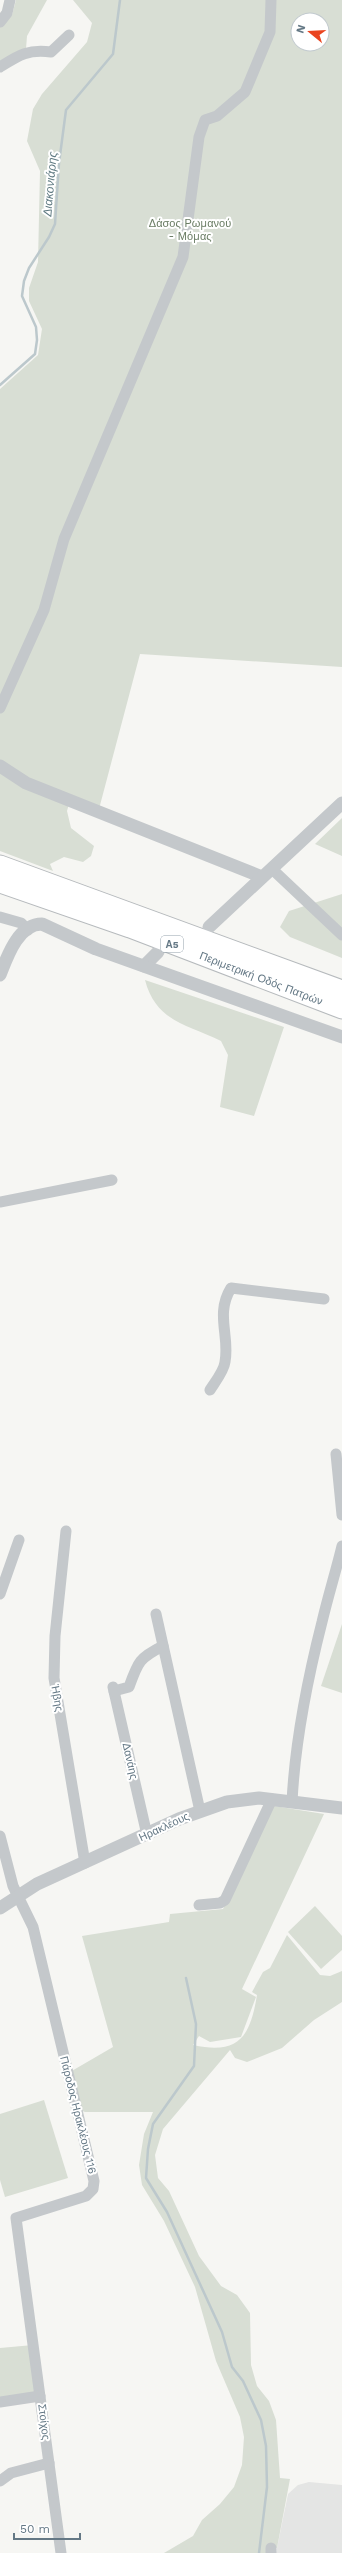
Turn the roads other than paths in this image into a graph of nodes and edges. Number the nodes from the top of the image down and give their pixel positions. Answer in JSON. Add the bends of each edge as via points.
{"nodes":[{"id":1,"x":272,"y":0,"type":"edge"},
{"id":2,"x":6,"y":4,"type":"edge"},
{"id":3,"x":0,"y":22,"type":"edge"},
{"id":4,"x":69,"y":35,"type":"dead end"},
{"id":5,"x":0,"y":67,"type":"edge"},
{"id":6,"x":0,"y":708,"type":"edge"},
{"id":7,"x":0,"y":766,"type":"edge"},
{"id":8,"x":342,"y":803,"type":"edge"},
{"id":9,"x":0,"y":866,"type":"edge"},
{"id":10,"x":272,"y":868,"type":"junction"},
{"id":11,"x":262,"y":878,"type":"junction"},
{"id":12,"x":0,"y":883,"type":"edge"},
{"id":13,"x":0,"y":897,"type":"edge"},
{"id":14,"x":0,"y":917,"type":"edge"},
{"id":15,"x":209,"y":927,"type":"dead end"},
{"id":16,"x":28,"y":930,"type":"junction"},
{"id":17,"x":342,"y":935,"type":"edge"},
{"id":18,"x":158,"y":952,"type":"dead end"},
{"id":19,"x":144,"y":966,"type":"junction"},
{"id":20,"x":0,"y":975,"type":"edge"},
{"id":21,"x":342,"y":990,"type":"edge"},
{"id":22,"x":319,"y":1001,"type":"junction"},
{"id":23,"x":342,"y":1009,"type":"edge"},
{"id":24,"x":342,"y":1037,"type":"edge"},
{"id":25,"x":112,"y":1180,"type":"dead end"},
{"id":26,"x":0,"y":1202,"type":"edge"},
{"id":27,"x":324,"y":1299,"type":"dead end"},
{"id":28,"x":210,"y":1390,"type":"dead end"},
{"id":29,"x":336,"y":1454,"type":"dead end"},
{"id":30,"x":342,"y":1515,"type":"edge"},
{"id":31,"x":66,"y":1531,"type":"dead end"},
{"id":32,"x":19,"y":1540,"type":"dead end"},
{"id":33,"x":342,"y":1546,"type":"edge"},
{"id":34,"x":0,"y":1594,"type":"edge"},
{"id":35,"x":156,"y":1614,"type":"dead end"},
{"id":36,"x":163,"y":1646,"type":"junction"},
{"id":37,"x":272,"y":1799,"type":"junction"},
{"id":38,"x":292,"y":1802,"type":"junction"},
{"id":39,"x":342,"y":1808,"type":"edge"},
{"id":40,"x":200,"y":1811,"type":"junction"},
{"id":41,"x":147,"y":1835,"type":"junction"},
{"id":42,"x":0,"y":1836,"type":"edge"},
{"id":43,"x":85,"y":1864,"type":"junction"},
{"id":44,"x":18,"y":1897,"type":"junction"},
{"id":45,"x":199,"y":1906,"type":"dead end"},
{"id":46,"x":0,"y":1908,"type":"edge"},
{"id":47,"x":40,"y":2396,"type":"junction"},
{"id":48,"x":0,"y":2402,"type":"edge"},
{"id":49,"x":49,"y":2464,"type":"junction"},
{"id":50,"x":0,"y":2481,"type":"edge"},
{"id":51,"x":61,"y":2553,"type":"edge"}],
"edges":[{"from":1,"to":6,"type":"street","via":[[270,32],[245,92],[217,116],[205,120],[199,137],[183,257],[64,539],[44,610]]},
{"from":2,"to":3,"type":"street"},
{"from":4,"to":5,"type":"street","via":[[51,52],[36,50],[22,54]]},
{"from":7,"to":11,"type":"street","via":[[26,783]]},
{"from":8,"to":10,"type":"street"},
{"from":9,"to":21,"type":"highway","name":"Περιμετρική Οδός Πατρών","number":"Α5"},
{"from":10,"to":11,"type":"street"},
{"from":10,"to":17,"type":"street"},
{"from":11,"to":15,"type":"street"},
{"from":12,"to":22,"type":"highway","name":"Περιμετρική Οδός Πατρών","number":"Α5","via":[[130,928]]},
{"from":13,"to":22,"type":"highway","via":[[81,918]]},
{"from":14,"to":16,"type":"street","via":[[21,923]]},
{"from":16,"to":19,"type":"street","via":[[42,924],[90,946]]},
{"from":16,"to":20,"type":"street","via":[[12,946]]},
{"from":18,"to":19,"type":"street"},
{"from":19,"to":24,"type":"street"},
{"from":22,"to":23,"type":"highway","name":"Περιμετρική Οδός Πατρών","number":"Α5"},
{"from":25,"to":26,"type":"street"},
{"from":27,"to":28,"type":"street","via":[[230,1288],[225,1298],[223,1316],[225,1363]]},
{"from":29,"to":30,"type":"street"},
{"from":31,"to":43,"type":"street","name":"Ήβης","via":[[55,1636],[54,1678]]},
{"from":32,"to":34,"type":"street"},
{"from":33,"to":38,"type":"street","via":[[304,1700]]},
{"from":35,"to":36,"type":"street"},
{"from":36,"to":40,"type":"street"},
{"from":36,"to":41,"type":"street","name":"Δανάης","via":[[144,1656],[139,1662],[129,1687],[114,1689]]},
{"from":37,"to":38,"type":"street","name":"Ηρακλέους"},
{"from":37,"to":40,"type":"street","name":"Ηρακλέους","via":[[235,1800]]},
{"from":37,"to":45,"type":"street","via":[[225,1900]]},
{"from":38,"to":39,"type":"street","name":"Ηρακλέους"},
{"from":40,"to":41,"type":"street","name":"Ηρακλέους"},
{"from":41,"to":43,"type":"street","name":"Ηρακλέους"},
{"from":42,"to":44,"type":"street","name":"Πάροδος Ηρακλέους 116"},
{"from":43,"to":44,"type":"street","name":"Ηρακλέους","via":[[37,1884]]},
{"from":44,"to":46,"type":"street","name":"Ηρακλέους"},
{"from":44,"to":47,"type":"street","name":"Πάροδος Ηρακλέους 116","via":[[33,1927],[94,2181],[93,2189],[86,2196],[16,2218]]},
{"from":47,"to":48,"type":"street","name":"Στοίχος"},
{"from":47,"to":49,"type":"street","name":"Στοίχος"},
{"from":49,"to":50,"type":"street","via":[[12,2473]]},
{"from":49,"to":51,"type":"street","name":"Στοίχος"}]}
